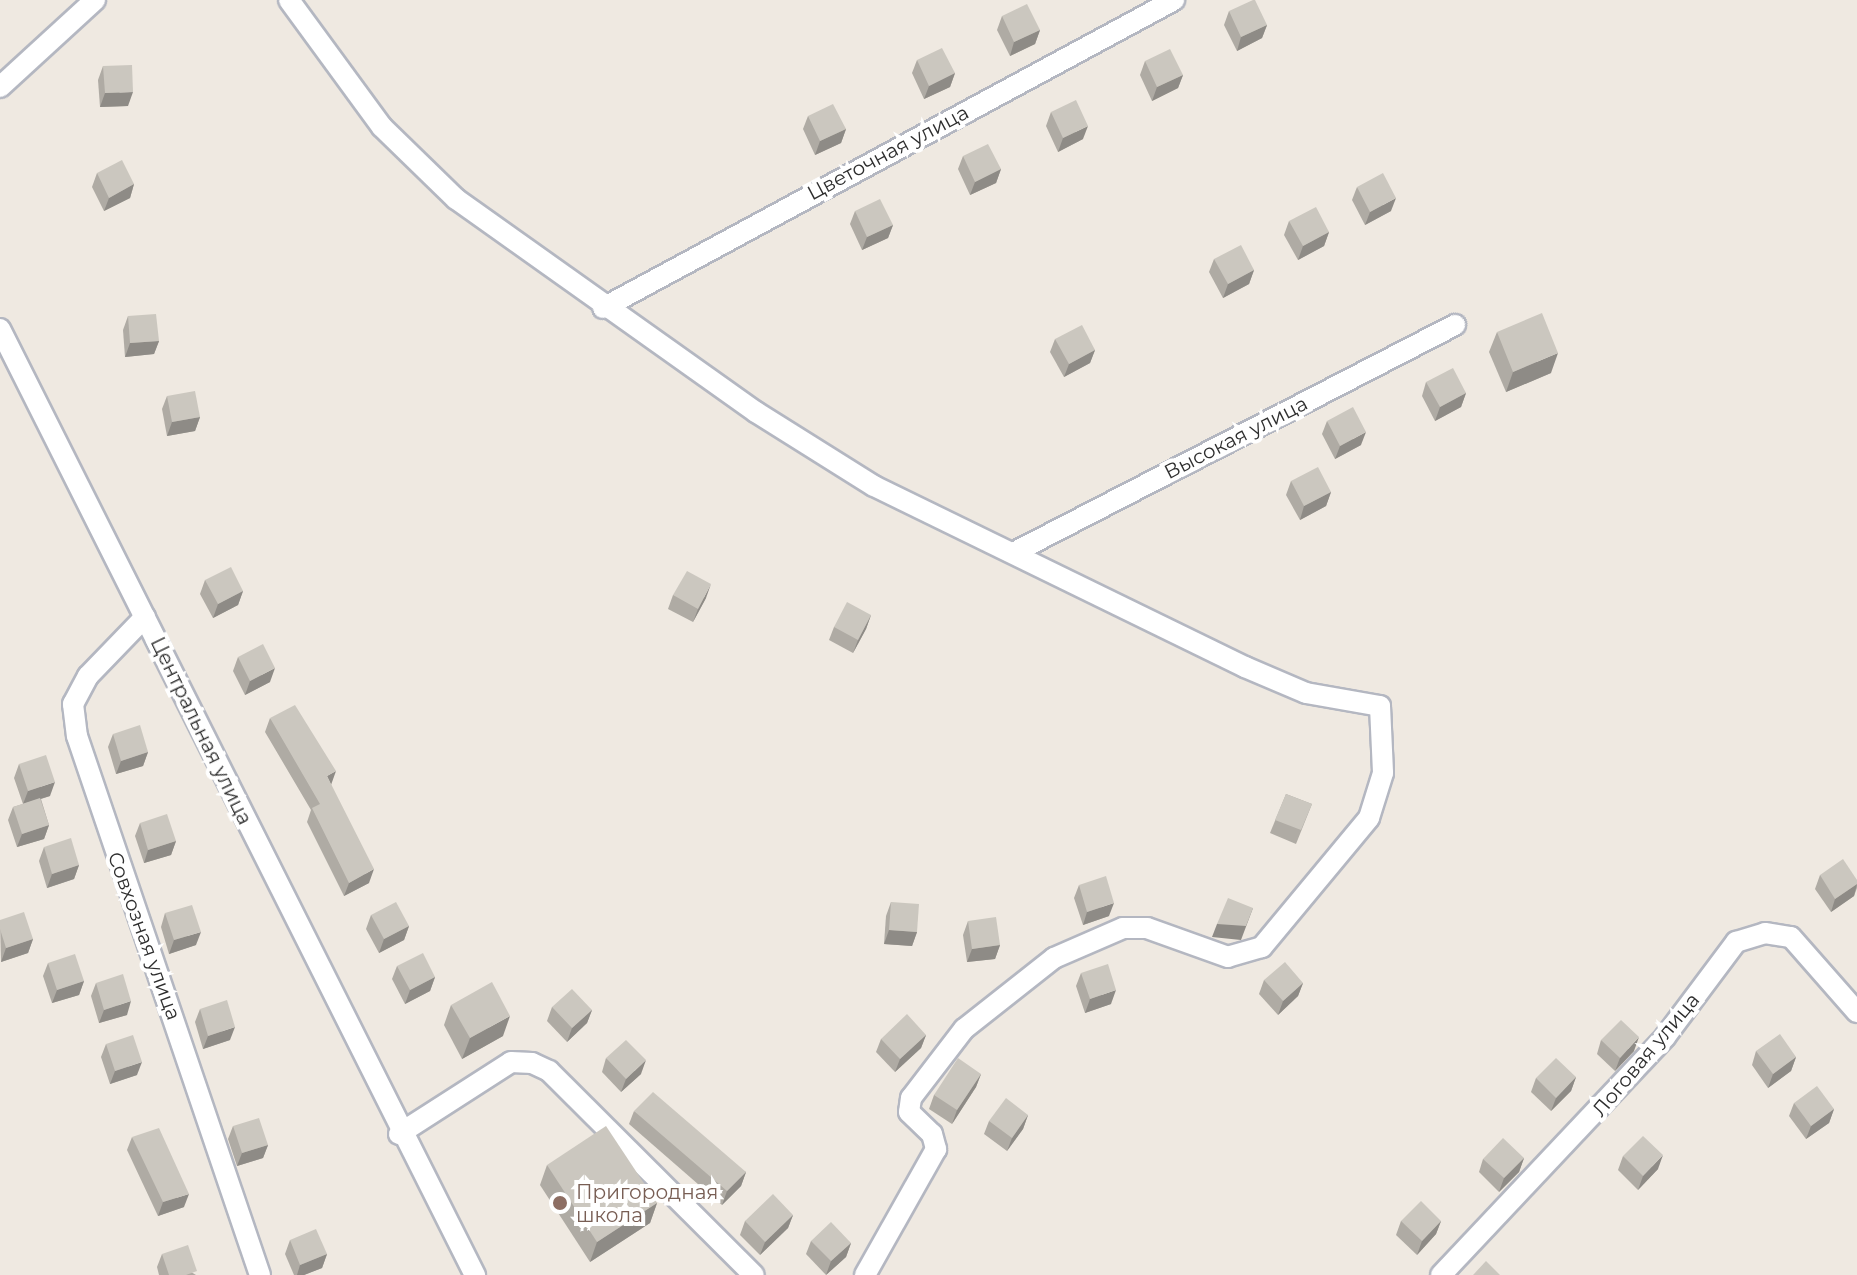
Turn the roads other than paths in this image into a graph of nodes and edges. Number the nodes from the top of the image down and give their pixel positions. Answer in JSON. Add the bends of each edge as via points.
{"nodes":[{"id":1,"x":95,"y":0,"type":"edge"},
{"id":2,"x":289,"y":0,"type":"edge"},
{"id":3,"x":1174,"y":0,"type":"edge"},
{"id":4,"x":0,"y":87,"type":"edge"},
{"id":5,"x":603,"y":308,"type":"junction"},
{"id":6,"x":1455,"y":325,"type":"dead end"},
{"id":7,"x":0,"y":329,"type":"edge"},
{"id":8,"x":1017,"y":551,"type":"junction"},
{"id":9,"x":145,"y":617,"type":"junction"},
{"id":10,"x":1857,"y":1012,"type":"edge"},
{"id":11,"x":399,"y":1134,"type":"junction"},
{"id":12,"x":260,"y":1275,"type":"edge"},
{"id":13,"x":475,"y":1275,"type":"edge"},
{"id":14,"x":754,"y":1275,"type":"edge"},
{"id":15,"x":865,"y":1275,"type":"edge"},
{"id":16,"x":1441,"y":1275,"type":"edge"}],
"edges":[{"from":1,"to":4,"type":"street"},
{"from":2,"to":5,"type":"street","via":[[382,127],[419,165]]},
{"from":3,"to":5,"type":"street","name":"Цветочная улица"},
{"from":5,"to":8,"type":"street","via":[[874,486]]},
{"from":6,"to":8,"type":"street","name":"Высокая улица"},
{"from":7,"to":9,"type":"street","name":"Центральная улица"},
{"from":8,"to":15,"type":"street","via":[[1286,686],[1380,706],[1383,773],[1369,818],[1262,947],[1228,957],[1147,928],[1115,931],[1054,958],[964,1029],[911,1098],[909,1112],[932,1134],[936,1149]]},
{"from":9,"to":11,"type":"street","name":"Центральная улица"},
{"from":9,"to":12,"type":"street","name":"Совхозная улица","via":[[88,676],[73,704],[77,736]]},
{"from":10,"to":16,"type":"street","name":"Логовая улица","via":[[1791,937],[1765,933],[1736,942],[1665,1037]]},
{"from":11,"to":13,"type":"street","name":"Центральная улица"},
{"from":11,"to":14,"type":"street","via":[[511,1062],[532,1063],[549,1071]]}]}
